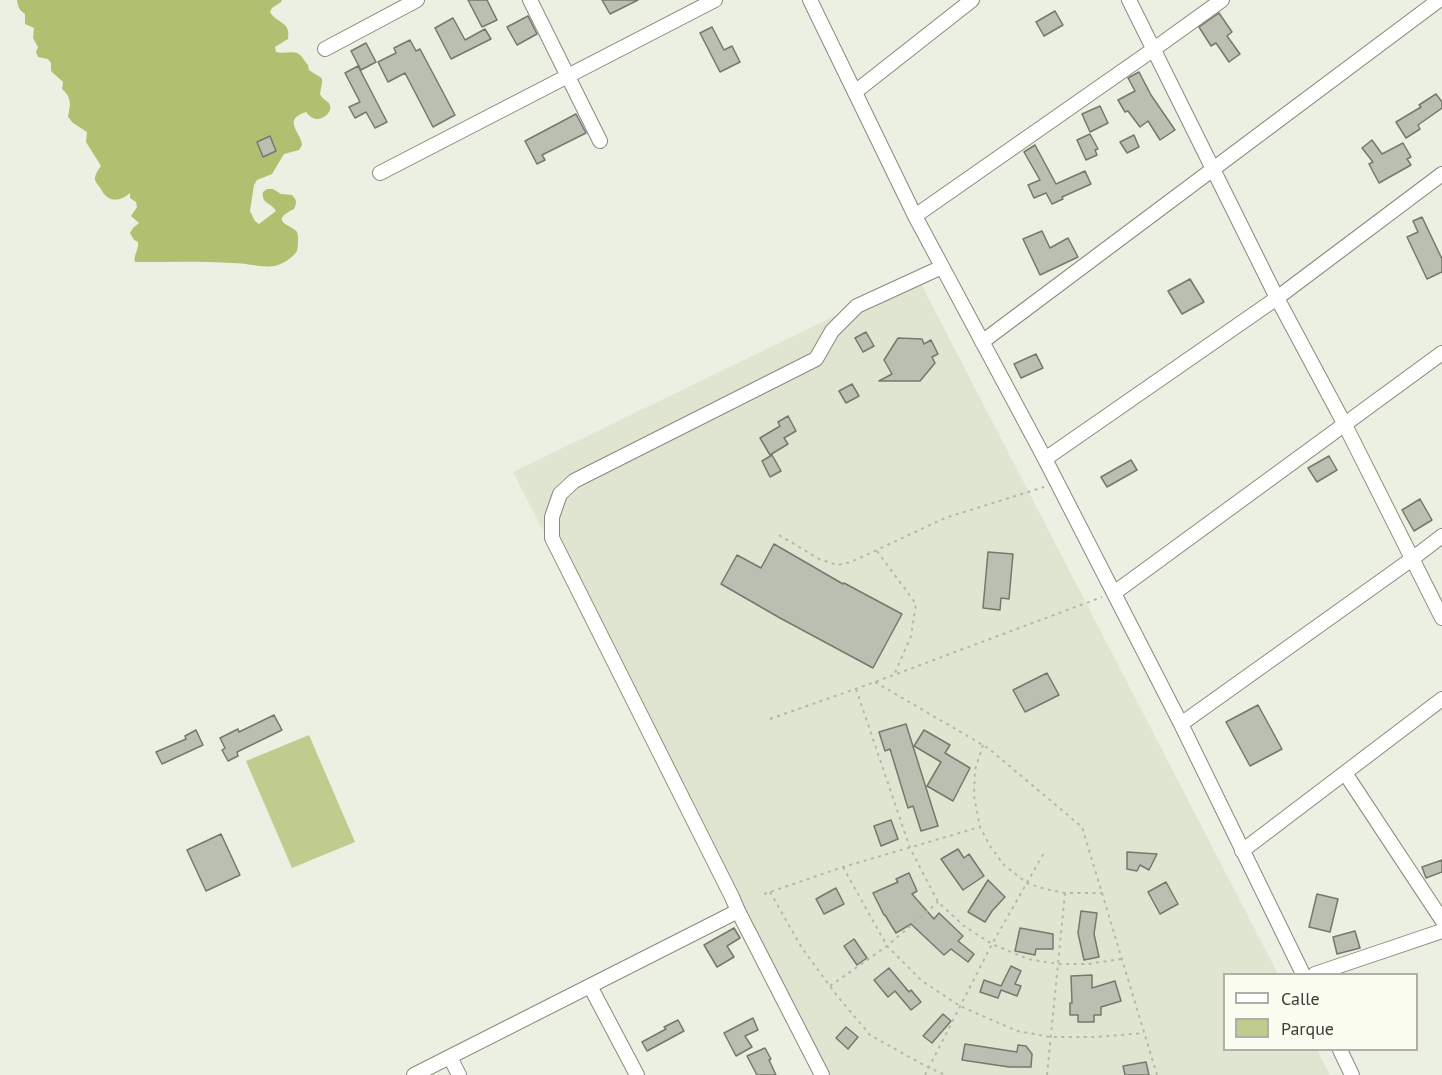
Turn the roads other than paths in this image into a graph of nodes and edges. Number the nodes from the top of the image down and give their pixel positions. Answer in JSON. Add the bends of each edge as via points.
{"nodes":[{"id":1,"x":417,"y":0,"type":"edge"},
{"id":2,"x":530,"y":0,"type":"edge"},
{"id":3,"x":715,"y":0,"type":"edge"},
{"id":4,"x":810,"y":0,"type":"edge"},
{"id":5,"x":972,"y":0,"type":"edge"},
{"id":6,"x":1130,"y":0,"type":"edge"},
{"id":7,"x":1222,"y":0,"type":"edge"},
{"id":8,"x":1439,"y":0,"type":"edge"},
{"id":9,"x":325,"y":49,"type":"dead end"},
{"id":10,"x":1154,"y":50,"type":"junction"},
{"id":11,"x":568,"y":76,"type":"junction"},
{"id":12,"x":855,"y":92,"type":"junction"},
{"id":13,"x":600,"y":141,"type":"dead end"},
{"id":14,"x":1213,"y":169,"type":"junction"},
{"id":15,"x":380,"y":173,"type":"dead end"},
{"id":16,"x":1442,"y":174,"type":"edge"},
{"id":17,"x":915,"y":216,"type":"junction"},
{"id":18,"x":942,"y":267,"type":"junction"},
{"id":19,"x":1277,"y":298,"type":"junction"},
{"id":20,"x":982,"y":342,"type":"junction"},
{"id":21,"x":1442,"y":354,"type":"edge"},
{"id":22,"x":1345,"y":425,"type":"junction"},
{"id":23,"x":1045,"y":459,"type":"junction"},
{"id":24,"x":1442,"y":536,"type":"edge"},
{"id":25,"x":1412,"y":559,"type":"junction"},
{"id":26,"x":1113,"y":593,"type":"junction"},
{"id":27,"x":1442,"y":618,"type":"edge"},
{"id":28,"x":1442,"y":699,"type":"edge"},
{"id":29,"x":1181,"y":724,"type":"junction"},
{"id":30,"x":1345,"y":773,"type":"junction"},
{"id":31,"x":1242,"y":851,"type":"junction"},
{"id":32,"x":738,"y":911,"type":"junction"},
{"id":33,"x":1442,"y":920,"type":"edge"},
{"id":34,"x":1442,"y":931,"type":"edge"},
{"id":35,"x":1302,"y":973,"type":"edge"},
{"id":36,"x":1321,"y":973,"type":"edge"},
{"id":37,"x":590,"y":986,"type":"junction"},
{"id":38,"x":1340,"y":1051,"type":"edge"},
{"id":39,"x":450,"y":1057,"type":"junction"},
{"id":40,"x":414,"y":1075,"type":"edge"},
{"id":41,"x":459,"y":1075,"type":"edge"},
{"id":42,"x":637,"y":1075,"type":"edge"},
{"id":43,"x":822,"y":1075,"type":"edge"},
{"id":44,"x":1352,"y":1075,"type":"edge"}],
"edges":[{"from":1,"to":9,"type":"street"},
{"from":2,"to":11,"type":"street"},
{"from":3,"to":11,"type":"street"},
{"from":4,"to":12,"type":"street"},
{"from":5,"to":12,"type":"street"},
{"from":6,"to":10,"type":"street"},
{"from":7,"to":10,"type":"street"},
{"from":8,"to":14,"type":"street"},
{"from":10,"to":14,"type":"street"},
{"from":10,"to":17,"type":"street"},
{"from":11,"to":13,"type":"street"},
{"from":11,"to":15,"type":"street"},
{"from":12,"to":17,"type":"street"},
{"from":14,"to":19,"type":"street"},
{"from":14,"to":20,"type":"street"},
{"from":16,"to":19,"type":"street"},
{"from":17,"to":18,"type":"street"},
{"from":18,"to":20,"type":"street"},
{"from":18,"to":32,"type":"street","via":[[857,306],[832,331],[816,359],[574,480],[560,494],[552,517],[552,538]]},
{"from":19,"to":22,"type":"street"},
{"from":19,"to":23,"type":"street"},
{"from":20,"to":23,"type":"street"},
{"from":21,"to":22,"type":"street"},
{"from":22,"to":25,"type":"street"},
{"from":22,"to":26,"type":"street"},
{"from":23,"to":26,"type":"street"},
{"from":24,"to":25,"type":"street"},
{"from":25,"to":27,"type":"street"},
{"from":25,"to":29,"type":"street"},
{"from":26,"to":29,"type":"street"},
{"from":28,"to":30,"type":"street"},
{"from":29,"to":31,"type":"street"},
{"from":30,"to":31,"type":"street"},
{"from":30,"to":33,"type":"street"},
{"from":31,"to":35,"type":"street"},
{"from":32,"to":37,"type":"street"},
{"from":32,"to":43,"type":"street"},
{"from":34,"to":36,"type":"street"},
{"from":37,"to":39,"type":"street"},
{"from":37,"to":42,"type":"street"},
{"from":38,"to":44,"type":"street"},
{"from":39,"to":40,"type":"street"},
{"from":39,"to":41,"type":"street"}]}
